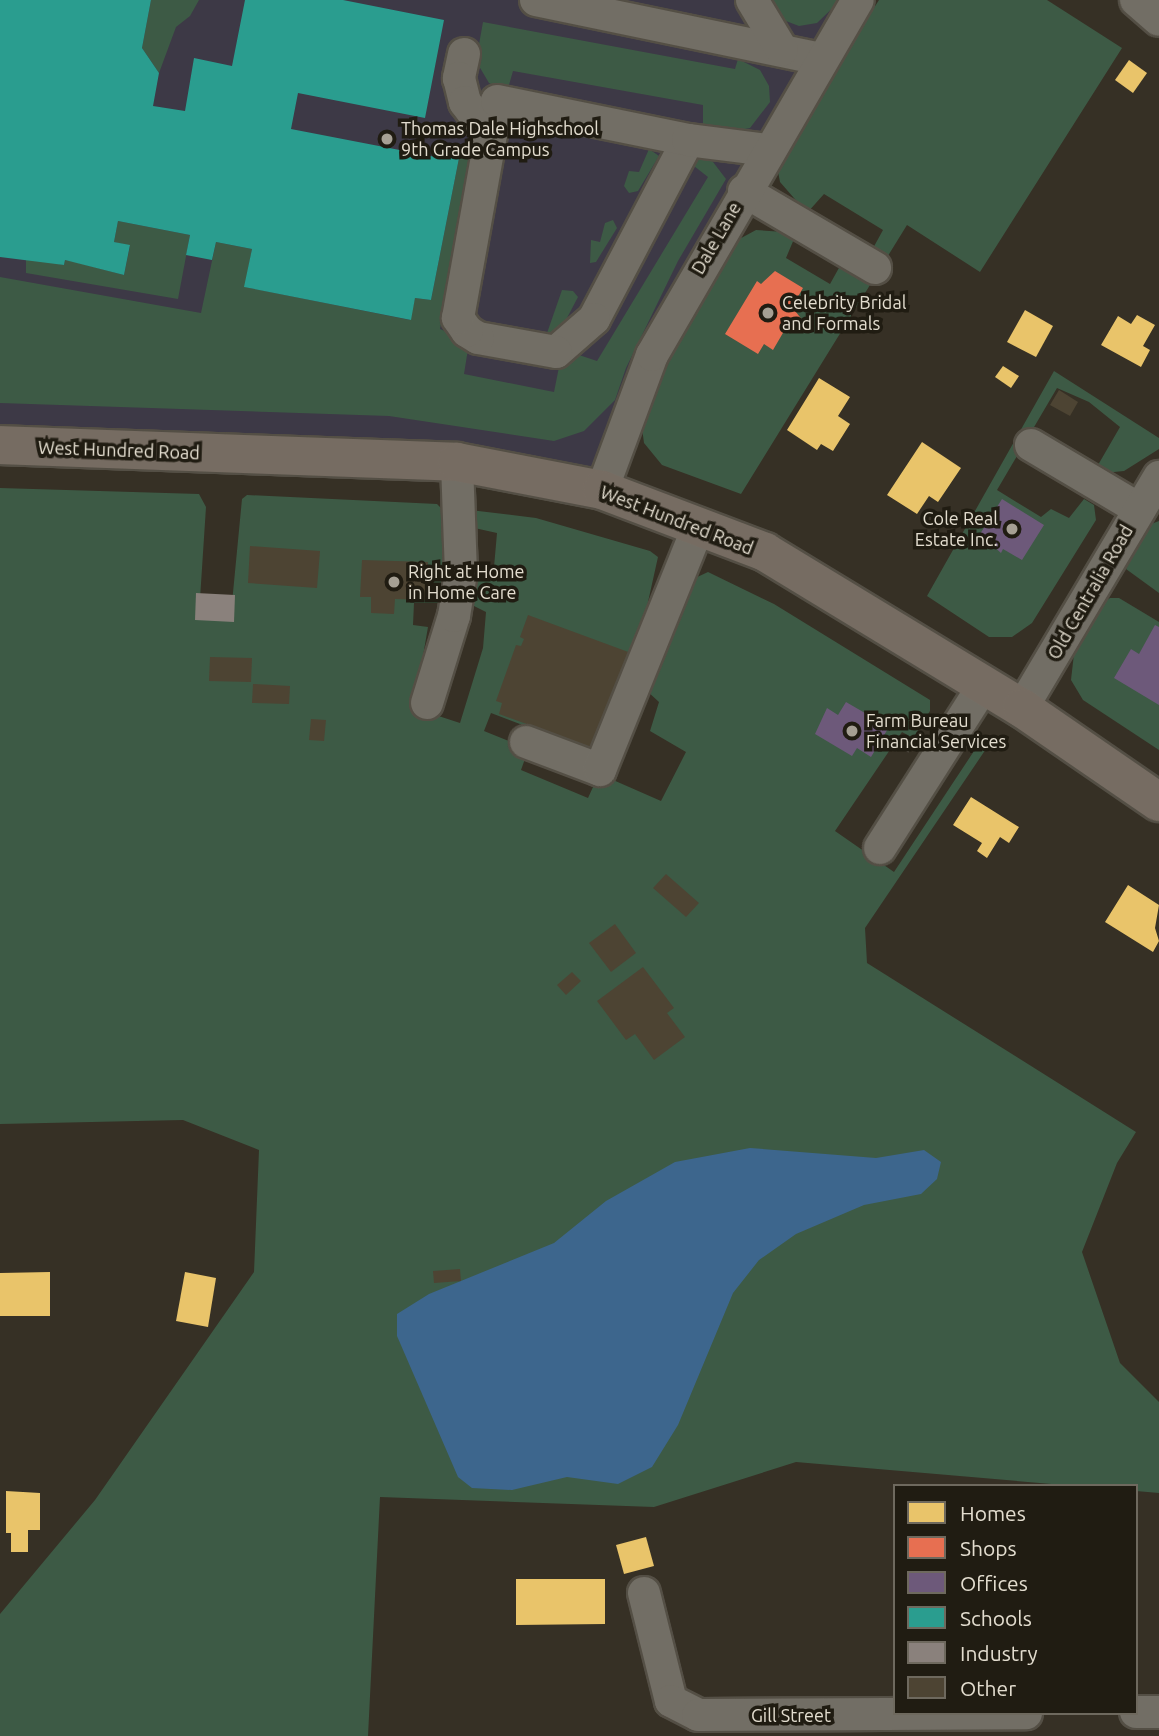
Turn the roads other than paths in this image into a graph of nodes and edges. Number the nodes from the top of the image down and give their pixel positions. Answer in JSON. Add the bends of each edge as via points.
{"nodes":[{"id":1,"x":536,"y":0,"type":"edge"},
{"id":2,"x":752,"y":0,"type":"edge"},
{"id":3,"x":858,"y":0,"type":"edge"},
{"id":4,"x":1136,"y":0,"type":"edge"},
{"id":5,"x":1159,"y":20,"type":"edge"},
{"id":6,"x":782,"y":50,"type":"junction"},
{"id":7,"x":464,"y":54,"type":"dead end"},
{"id":8,"x":822,"y":58,"type":"junction"},
{"id":9,"x":490,"y":136,"type":"junction"},
{"id":10,"x":688,"y":140,"type":"junction"},
{"id":11,"x":768,"y":150,"type":"junction"},
{"id":12,"x":744,"y":191,"type":"junction"},
{"id":13,"x":875,"y":268,"type":"dead end"},
{"id":14,"x":0,"y":445,"type":"edge"},
{"id":15,"x":1031,"y":445,"type":"dead end"},
{"id":16,"x":457,"y":462,"type":"junction"},
{"id":17,"x":1159,"y":477,"type":"edge"},
{"id":18,"x":602,"y":490,"type":"junction"},
{"id":19,"x":1139,"y":509,"type":"junction"},
{"id":20,"x":698,"y":527,"type":"junction"},
{"id":21,"x":984,"y":685,"type":"junction"},
{"id":22,"x":428,"y":703,"type":"dead end"},
{"id":23,"x":1022,"y":708,"type":"junction"},
{"id":24,"x":526,"y":742,"type":"dead end"},
{"id":25,"x":1159,"y":802,"type":"edge"},
{"id":26,"x":880,"y":848,"type":"dead end"},
{"id":27,"x":644,"y":1593,"type":"dead end"},
{"id":28,"x":1159,"y":1712,"type":"edge"},
{"id":29,"x":1138,"y":1713,"type":"edge"},
{"id":30,"x":893,"y":1714,"type":"edge"}],
"edges":[{"from":1,"to":6,"type":"street"},
{"from":2,"to":6,"type":"street"},
{"from":3,"to":8,"type":"street","name":"Dale Lane"},
{"from":4,"to":5,"type":"street"},
{"from":6,"to":8,"type":"street"},
{"from":7,"to":9,"type":"street","via":[[459,78],[465,102]]},
{"from":8,"to":11,"type":"street","name":"Dale Lane"},
{"from":9,"to":10,"type":"street","via":[[497,101]]},
{"from":9,"to":10,"type":"street","via":[[458,318],[478,338],[556,352],[594,319]]},
{"from":10,"to":11,"type":"street"},
{"from":11,"to":12,"type":"street","name":"Dale Lane"},
{"from":12,"to":13,"type":"street"},
{"from":12,"to":18,"type":"street","name":"Dale Lane","via":[[652,355]]},
{"from":14,"to":16,"type":"main road","name":"West Hundred Road"},
{"from":15,"to":19,"type":"street"},
{"from":16,"to":18,"type":"main road","name":"West Hundred Road"},
{"from":16,"to":22,"type":"street","via":[[461,573]]},
{"from":17,"to":19,"type":"street","name":"Old Centralia Road"},
{"from":18,"to":20,"type":"main road","name":"West Hundred Road"},
{"from":19,"to":23,"type":"street","name":"Old Centralia Road"},
{"from":20,"to":21,"type":"main road","name":"West Hundred Road","via":[[765,552]]},
{"from":20,"to":24,"type":"street","via":[[600,770]]},
{"from":21,"to":23,"type":"main road","name":"West Hundred Road"},
{"from":21,"to":26,"type":"street"},
{"from":23,"to":25,"type":"main road","name":"West Hundred Road"},
{"from":27,"to":30,"type":"street","name":"Gill Street","via":[[671,1701],[698,1716]]},
{"from":28,"to":29,"type":"street"}]}
